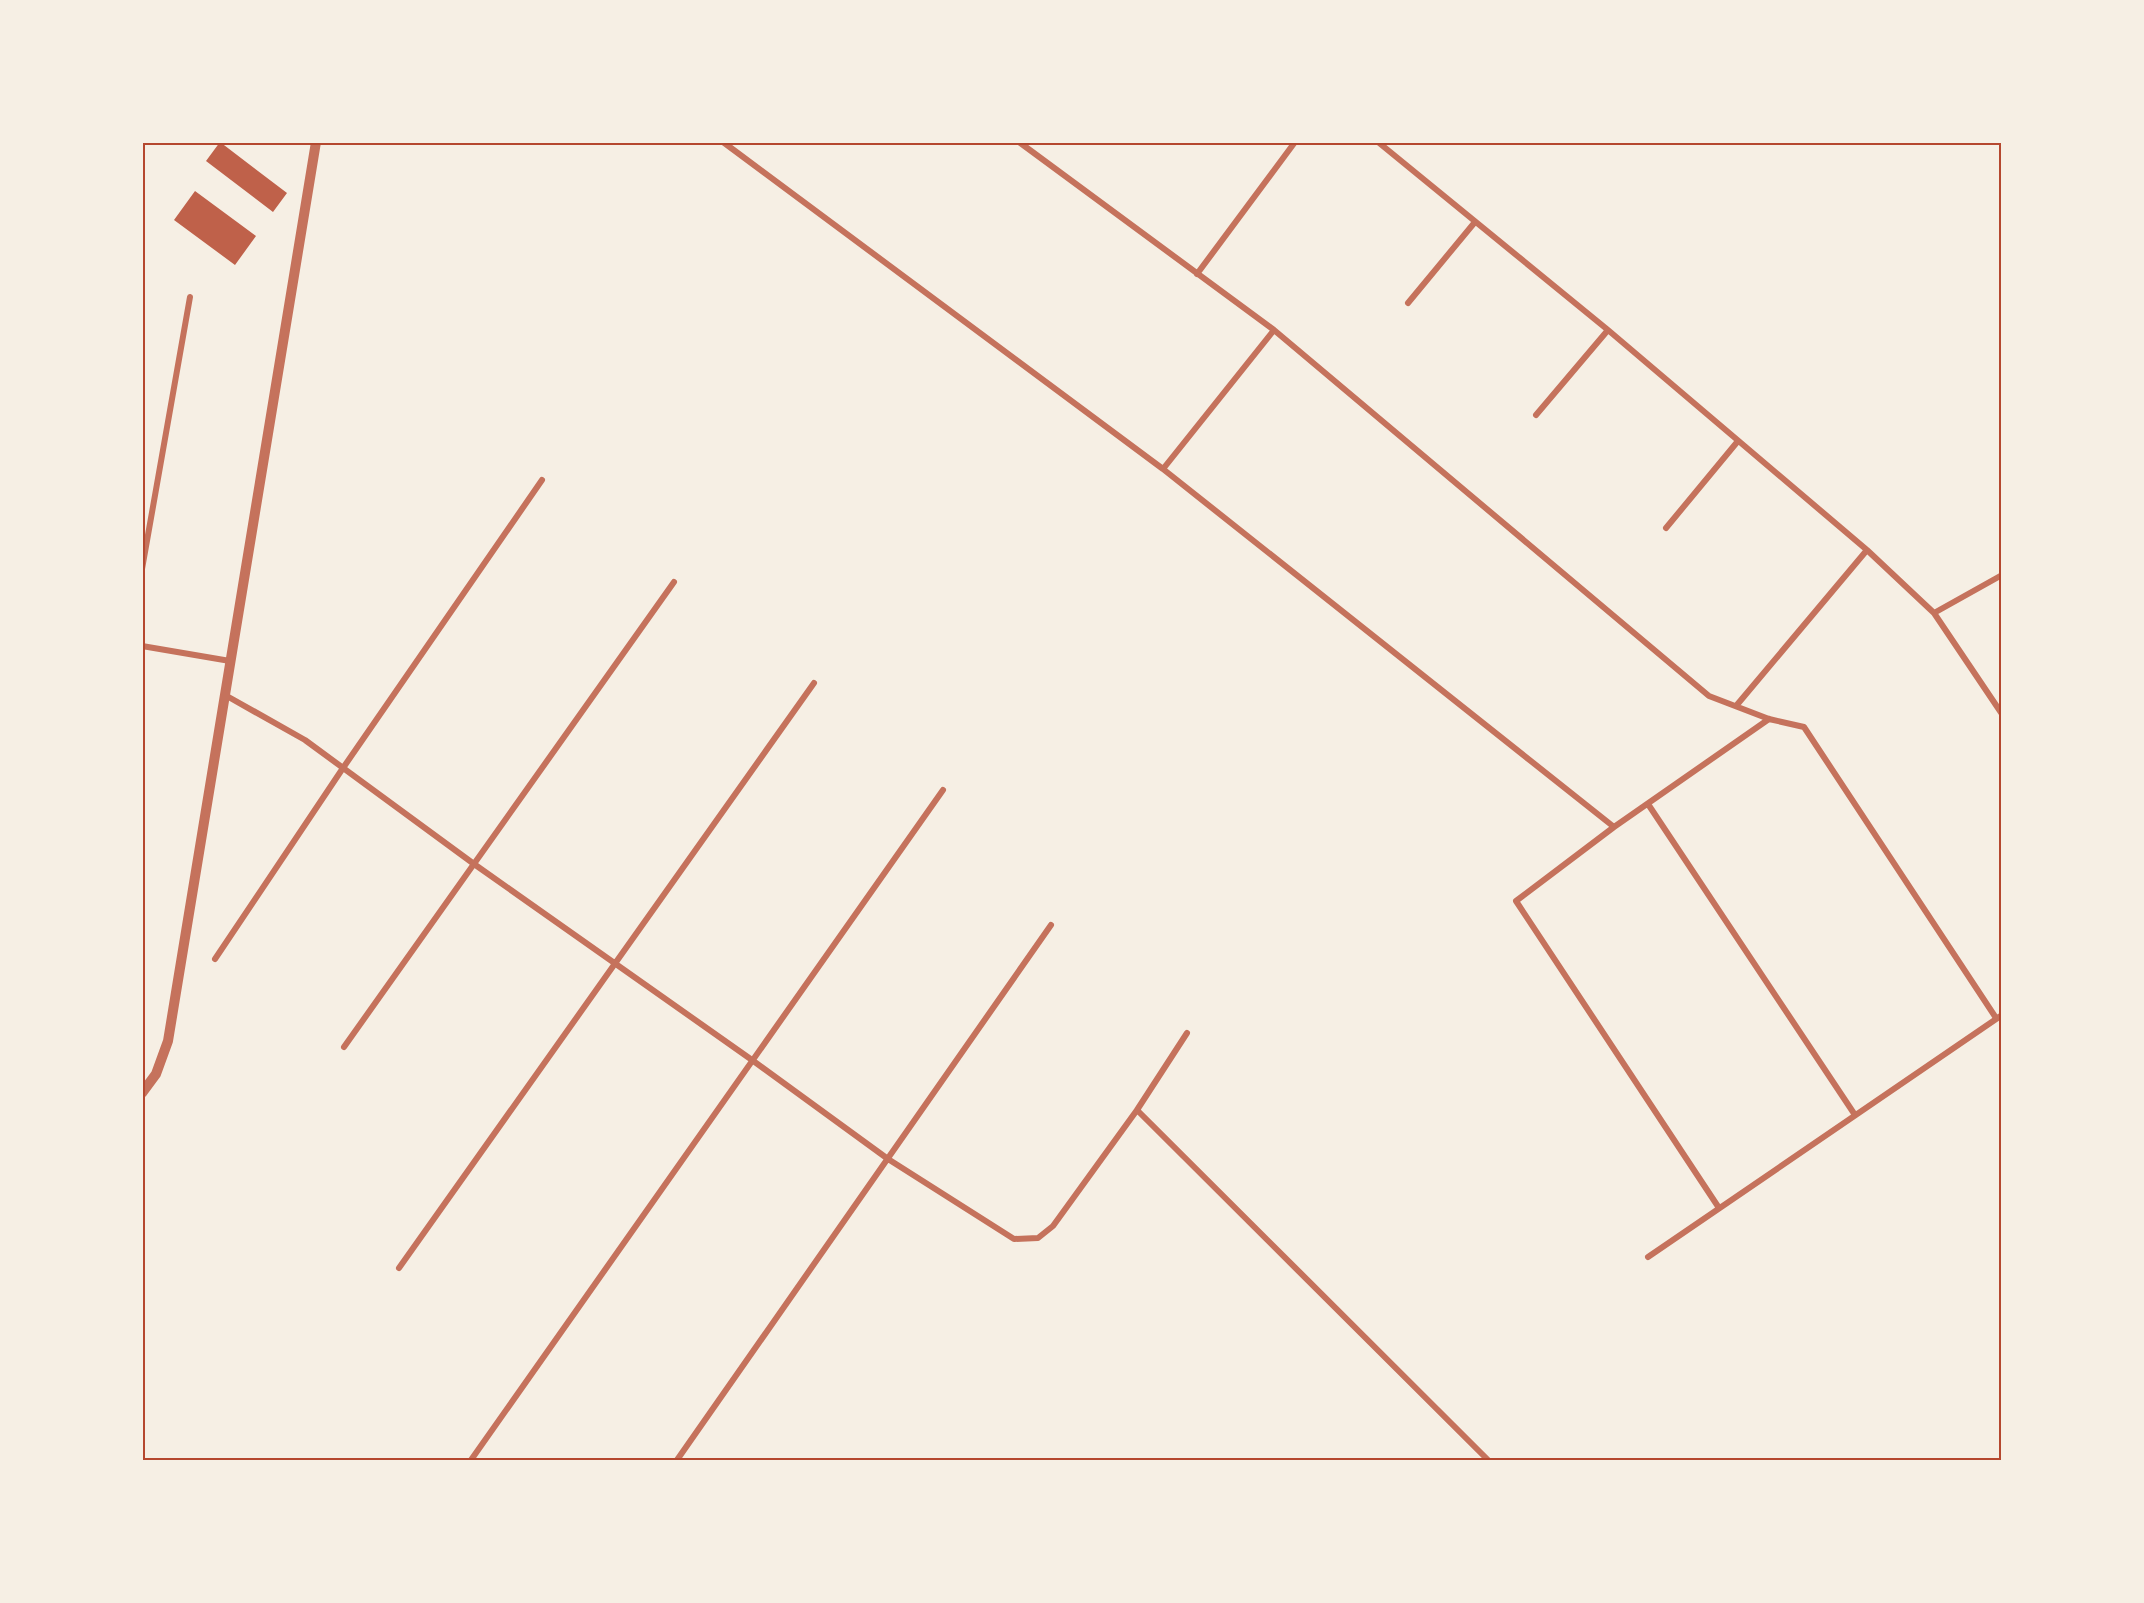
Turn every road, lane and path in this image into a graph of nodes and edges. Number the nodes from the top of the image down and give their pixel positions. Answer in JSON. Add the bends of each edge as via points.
{"nodes":[{"id":1,"x":316,"y":142,"type":"edge"},
{"id":2,"x":723,"y":142,"type":"edge"},
{"id":3,"x":1019,"y":142,"type":"edge"},
{"id":4,"x":1295,"y":142,"type":"edge"},
{"id":5,"x":1378,"y":142,"type":"edge"},
{"id":6,"x":1475,"y":222,"type":"junction"},
{"id":7,"x":1197,"y":274,"type":"junction"},
{"id":8,"x":190,"y":297,"type":"dead end"},
{"id":9,"x":1408,"y":303,"type":"dead end"},
{"id":10,"x":1274,"y":330,"type":"junction"},
{"id":11,"x":1608,"y":330,"type":"junction"},
{"id":12,"x":1536,"y":415,"type":"dead end"},
{"id":13,"x":1738,"y":441,"type":"junction"},
{"id":14,"x":1163,"y":469,"type":"junction"},
{"id":15,"x":542,"y":480,"type":"dead end"},
{"id":16,"x":1666,"y":528,"type":"dead end"},
{"id":17,"x":1867,"y":550,"type":"junction"},
{"id":18,"x":142,"y":569,"type":"edge"},
{"id":19,"x":2001,"y":575,"type":"edge"},
{"id":20,"x":674,"y":582,"type":"dead end"},
{"id":21,"x":1934,"y":613,"type":"junction"},
{"id":22,"x":142,"y":646,"type":"edge"},
{"id":23,"x":230,"y":661,"type":"junction"},
{"id":24,"x":814,"y":683,"type":"dead end"},
{"id":25,"x":225,"y":695,"type":"junction"},
{"id":26,"x":1737,"y":706,"type":"junction"},
{"id":27,"x":2001,"y":714,"type":"edge"},
{"id":28,"x":1769,"y":719,"type":"junction"},
{"id":29,"x":343,"y":768,"type":"junction"},
{"id":30,"x":943,"y":790,"type":"dead end"},
{"id":31,"x":1648,"y":804,"type":"junction"},
{"id":32,"x":1614,"y":827,"type":"junction"},
{"id":33,"x":474,"y":864,"type":"junction"},
{"id":34,"x":1051,"y":925,"type":"dead end"},
{"id":35,"x":215,"y":959,"type":"dead end"},
{"id":36,"x":616,"y":964,"type":"junction"},
{"id":37,"x":1999,"y":1016,"type":"edge"},
{"id":38,"x":1187,"y":1033,"type":"dead end"},
{"id":39,"x":344,"y":1047,"type":"dead end"},
{"id":40,"x":753,"y":1060,"type":"junction"},
{"id":41,"x":142,"y":1093,"type":"edge"},
{"id":42,"x":1137,"y":1110,"type":"junction"},
{"id":43,"x":1855,"y":1115,"type":"junction"},
{"id":44,"x":888,"y":1158,"type":"junction"},
{"id":45,"x":1719,"y":1208,"type":"junction"},
{"id":46,"x":1648,"y":1257,"type":"dead end"},
{"id":47,"x":399,"y":1268,"type":"dead end"},
{"id":48,"x":471,"y":1461,"type":"edge"},
{"id":49,"x":677,"y":1461,"type":"edge"},
{"id":50,"x":1488,"y":1461,"type":"edge"}],
"edges":[{"from":1,"to":23,"type":"street"},
{"from":2,"to":14,"type":"street"},
{"from":3,"to":7,"type":"street"},
{"from":4,"to":7,"type":"street"},
{"from":5,"to":6,"type":"street"},
{"from":6,"to":9,"type":"street"},
{"from":6,"to":11,"type":"street"},
{"from":7,"to":10,"type":"street"},
{"from":8,"to":18,"type":"street"},
{"from":10,"to":14,"type":"street"},
{"from":10,"to":26,"type":"street","via":[[1709,696]]},
{"from":11,"to":12,"type":"street"},
{"from":11,"to":13,"type":"street"},
{"from":13,"to":16,"type":"street"},
{"from":13,"to":17,"type":"street"},
{"from":14,"to":32,"type":"street"},
{"from":15,"to":29,"type":"street"},
{"from":17,"to":21,"type":"street"},
{"from":17,"to":26,"type":"street"},
{"from":19,"to":21,"type":"street"},
{"from":20,"to":33,"type":"street"},
{"from":21,"to":27,"type":"street"},
{"from":22,"to":23,"type":"street"},
{"from":23,"to":25,"type":"street"},
{"from":24,"to":36,"type":"street"},
{"from":25,"to":29,"type":"street","via":[[305,740]]},
{"from":25,"to":41,"type":"street","via":[[168,1041],[156,1074]]},
{"from":26,"to":28,"type":"street"},
{"from":28,"to":31,"type":"street"},
{"from":28,"to":37,"type":"street","via":[[1804,727]]},
{"from":29,"to":33,"type":"street"},
{"from":29,"to":35,"type":"street"},
{"from":30,"to":40,"type":"street"},
{"from":31,"to":32,"type":"street"},
{"from":31,"to":43,"type":"street"},
{"from":32,"to":45,"type":"street","via":[[1516,902]]},
{"from":33,"to":36,"type":"street"},
{"from":33,"to":39,"type":"street"},
{"from":34,"to":44,"type":"street"},
{"from":36,"to":40,"type":"street"},
{"from":36,"to":47,"type":"street"},
{"from":37,"to":43,"type":"street"},
{"from":38,"to":42,"type":"street"},
{"from":40,"to":44,"type":"street"},
{"from":40,"to":48,"type":"street"},
{"from":42,"to":44,"type":"street","via":[[1053,1226],[1038,1238],[1014,1239]]},
{"from":42,"to":50,"type":"street"},
{"from":43,"to":45,"type":"street"},
{"from":44,"to":49,"type":"street"},
{"from":45,"to":46,"type":"street"}]}
